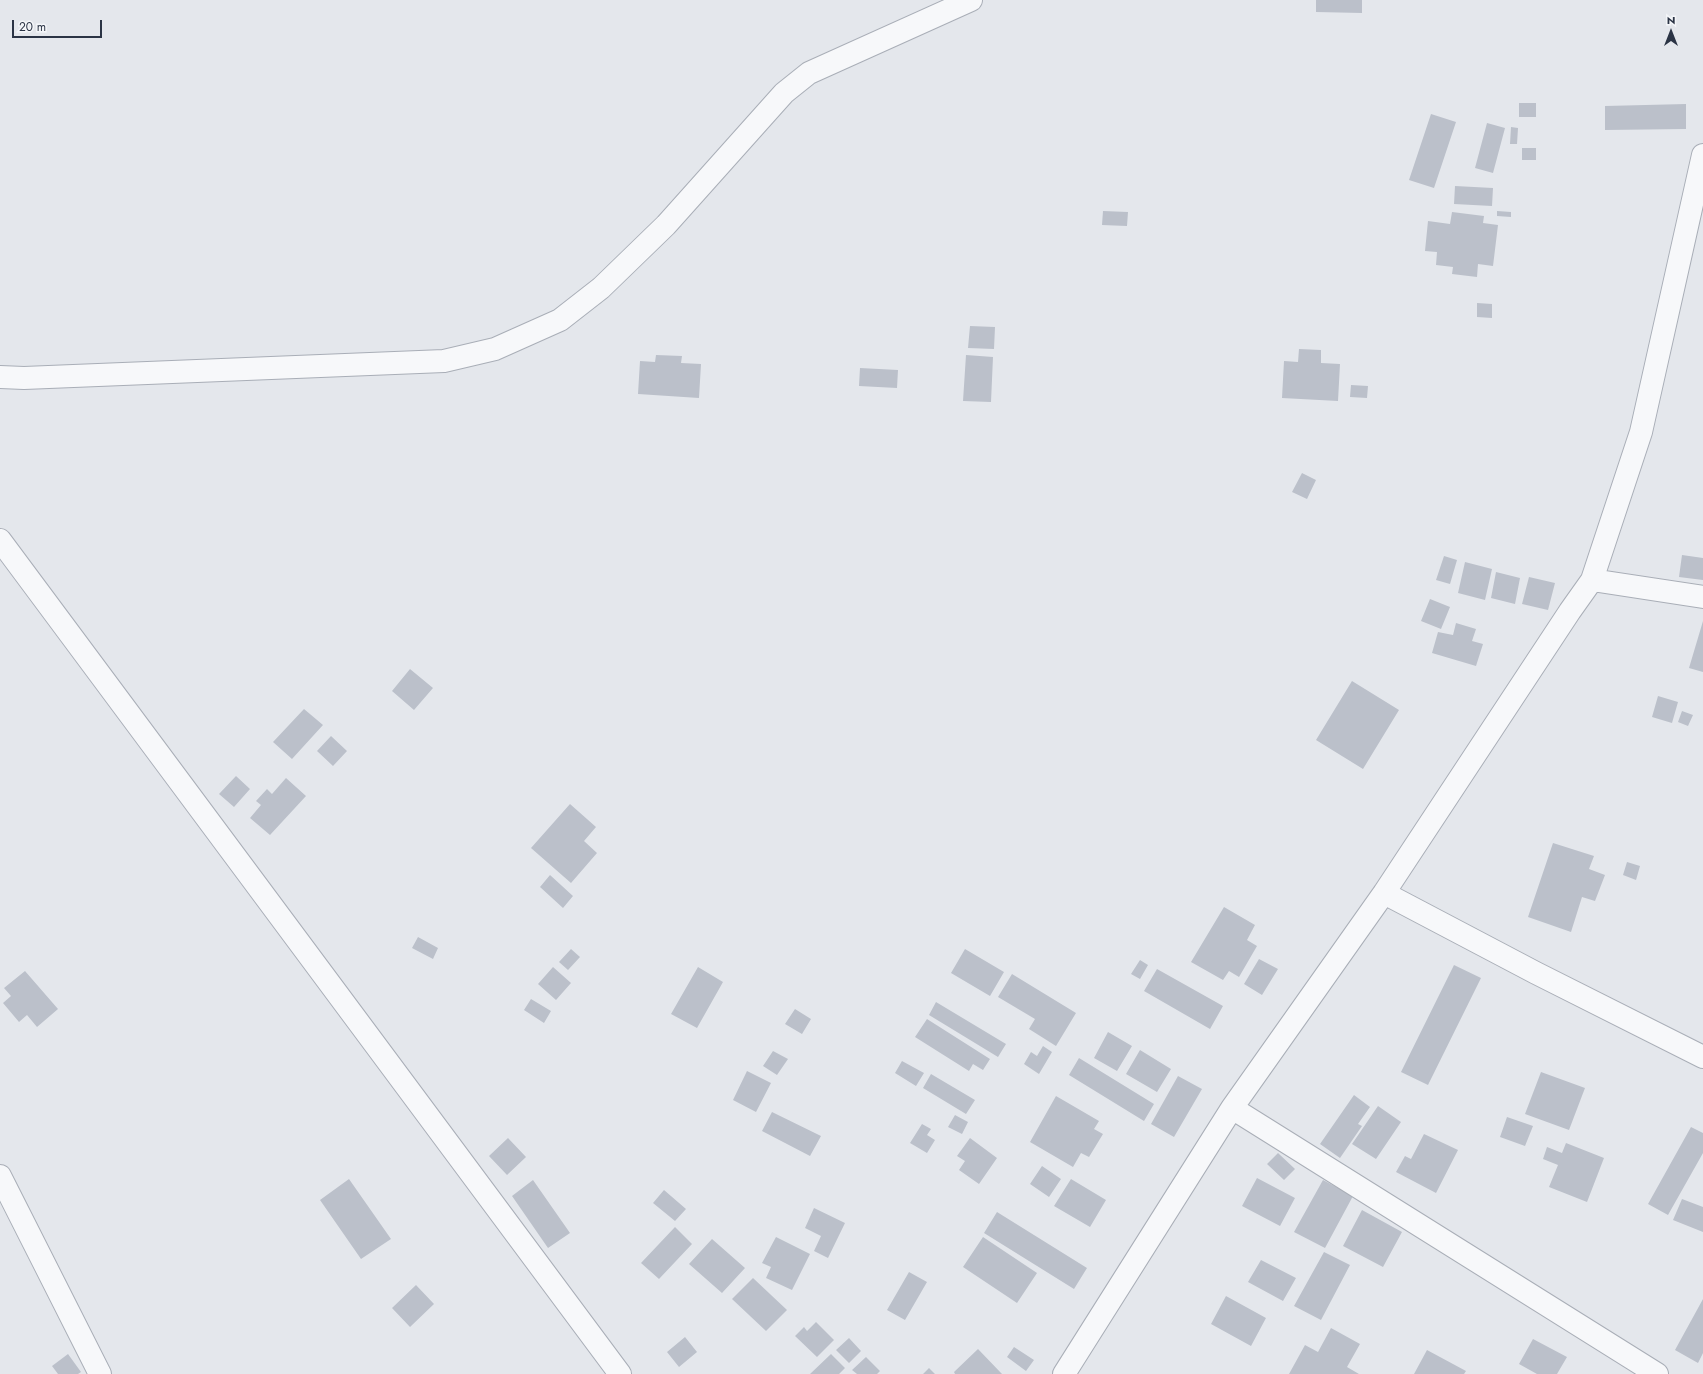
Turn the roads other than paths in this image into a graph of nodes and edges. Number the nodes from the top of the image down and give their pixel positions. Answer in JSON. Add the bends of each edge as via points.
{"nodes":[{"id":1,"x":971,"y":0,"type":"edge"},
{"id":2,"x":1703,"y":155,"type":"edge"},
{"id":3,"x":0,"y":377,"type":"edge"},
{"id":4,"x":0,"y":540,"type":"edge"},
{"id":5,"x":1592,"y":580,"type":"junction"},
{"id":6,"x":1703,"y":597,"type":"edge"},
{"id":7,"x":1384,"y":893,"type":"junction"},
{"id":8,"x":1703,"y":1057,"type":"edge"},
{"id":9,"x":1232,"y":1108,"type":"junction"},
{"id":10,"x":0,"y":1176,"type":"edge"},
{"id":11,"x":100,"y":1374,"type":"edge"},
{"id":12,"x":620,"y":1374,"type":"edge"},
{"id":13,"x":1064,"y":1374,"type":"edge"},
{"id":14,"x":1657,"y":1374,"type":"edge"}],
"edges":[{"from":1,"to":3,"type":"street","via":[[809,73],[784,93],[666,225],[601,288],[560,320],[495,349],[444,361]]},
{"from":2,"to":5,"type":"street","via":[[1641,432]]},
{"from":4,"to":12,"type":"street"},
{"from":5,"to":6,"type":"street"},
{"from":5,"to":7,"type":"street"},
{"from":7,"to":8,"type":"street"},
{"from":7,"to":9,"type":"street"},
{"from":9,"to":13,"type":"street"},
{"from":9,"to":14,"type":"street"},
{"from":10,"to":11,"type":"street"}]}
